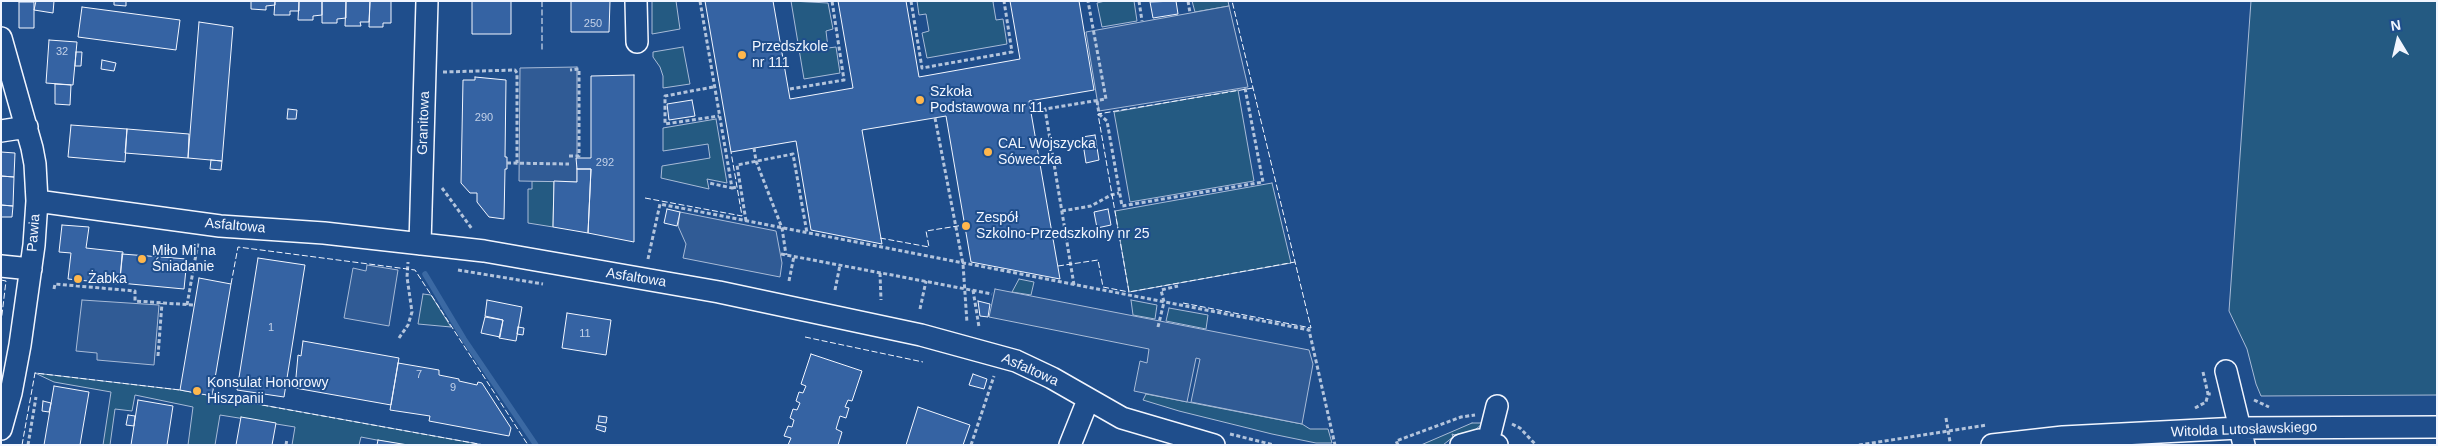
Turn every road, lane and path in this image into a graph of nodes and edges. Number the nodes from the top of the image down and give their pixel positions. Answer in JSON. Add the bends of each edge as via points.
{"nodes":[{"id":1,"x":427,"y":1,"type":"edge"},
{"id":2,"x":636,"y":1,"type":"edge"},
{"id":3,"x":700,"y":1,"type":"edge"},
{"id":4,"x":832,"y":1,"type":"edge"},
{"id":5,"x":911,"y":1,"type":"edge"},
{"id":6,"x":1004,"y":1,"type":"edge"},
{"id":7,"x":1088,"y":1,"type":"edge"},
{"id":8,"x":1139,"y":1,"type":"edge"},
{"id":9,"x":1188,"y":1,"type":"edge"},
{"id":10,"x":1190,"y":13,"type":"dead end"},
{"id":11,"x":1142,"y":21,"type":"dead end"},
{"id":12,"x":1,"y":38,"type":"edge"},
{"id":13,"x":636,"y":42,"type":"dead end"},
{"id":14,"x":570,"y":70,"type":"dead end"},
{"id":15,"x":426,"y":72,"type":"junction"},
{"id":16,"x":714,"y":87,"type":"junction"},
{"id":17,"x":1245,"y":88,"type":"dead end"},
{"id":18,"x":790,"y":89,"type":"dead end"},
{"id":19,"x":1097,"y":101,"type":"junction"},
{"id":20,"x":719,"y":116,"type":"junction"},
{"id":21,"x":934,"y":118,"type":"dead end"},
{"id":22,"x":27,"y":127,"type":"junction"},
{"id":23,"x":1,"y":131,"type":"edge"},
{"id":24,"x":754,"y":148,"type":"dead end"},
{"id":25,"x":569,"y":156,"type":"dead end"},
{"id":26,"x":756,"y":161,"type":"junction"},
{"id":27,"x":507,"y":163,"type":"dead end"},
{"id":28,"x":517,"y":163,"type":"junction"},
{"id":29,"x":569,"y":164,"type":"dead end"},
{"id":30,"x":438,"y":184,"type":"dead end"},
{"id":31,"x":709,"y":184,"type":"dead end"},
{"id":32,"x":737,"y":187,"type":"dead end"},
{"id":33,"x":732,"y":188,"type":"junction"},
{"id":34,"x":1119,"y":193,"type":"junction"},
{"id":35,"x":37,"y":201,"type":"junction"},
{"id":36,"x":1062,"y":211,"type":"junction"},
{"id":37,"x":746,"y":221,"type":"junction"},
{"id":38,"x":782,"y":228,"type":"junction"},
{"id":39,"x":474,"y":232,"type":"dead end"},
{"id":40,"x":807,"y":233,"type":"junction"},
{"id":41,"x":199,"y":235,"type":"dead end"},
{"id":42,"x":417,"y":253,"type":"junction"},
{"id":43,"x":781,"y":254,"type":"dead end"},
{"id":44,"x":786,"y":255,"type":"junction"},
{"id":45,"x":794,"y":256,"type":"junction"},
{"id":46,"x":400,"y":262,"type":"dead end"},
{"id":47,"x":408,"y":262,"type":"junction"},
{"id":48,"x":963,"y":264,"type":"junction"},
{"id":49,"x":840,"y":265,"type":"junction"},
{"id":50,"x":1,"y":266,"type":"edge"},
{"id":51,"x":453,"y":266,"type":"dead end"},
{"id":52,"x":647,"y":266,"type":"dead end"},
{"id":53,"x":31,"y":269,"type":"junction"},
{"id":54,"x":880,"y":272,"type":"junction"},
{"id":55,"x":789,"y":281,"type":"dead end"},
{"id":56,"x":926,"y":281,"type":"junction"},
{"id":57,"x":552,"y":285,"type":"dead end"},
{"id":58,"x":1074,"y":285,"type":"junction"},
{"id":59,"x":1178,"y":286,"type":"dead end"},
{"id":60,"x":964,"y":288,"type":"junction"},
{"id":61,"x":54,"y":290,"type":"dead end"},
{"id":62,"x":835,"y":290,"type":"dead end"},
{"id":63,"x":973,"y":290,"type":"junction"},
{"id":64,"x":992,"y":294,"type":"dead end"},
{"id":65,"x":881,"y":300,"type":"dead end"},
{"id":66,"x":1164,"y":302,"type":"junction"},
{"id":67,"x":162,"y":303,"type":"junction"},
{"id":68,"x":187,"y":305,"type":"junction"},
{"id":69,"x":193,"y":305,"type":"dead end"},
{"id":70,"x":920,"y":309,"type":"dead end"},
{"id":71,"x":967,"y":323,"type":"dead end"},
{"id":72,"x":1158,"y":327,"type":"dead end"},
{"id":73,"x":979,"y":328,"type":"dead end"},
{"id":74,"x":400,"y":338,"type":"dead end"},
{"id":75,"x":158,"y":356,"type":"dead end"},
{"id":76,"x":2226,"y":371,"type":"dead end"},
{"id":77,"x":2203,"y":372,"type":"dead end"},
{"id":78,"x":988,"y":374,"type":"dead end"},
{"id":79,"x":2208,"y":394,"type":"dead end"},
{"id":80,"x":36,"y":397,"type":"dead end"},
{"id":81,"x":2252,"y":398,"type":"dead end"},
{"id":82,"x":1088,"y":400,"type":"junction"},
{"id":83,"x":1497,"y":406,"type":"dead end"},
{"id":84,"x":2276,"y":408,"type":"dead end"},
{"id":85,"x":1946,"y":418,"type":"dead end"},
{"id":86,"x":2437,"y":427,"type":"edge"},
{"id":87,"x":2239,"y":428,"type":"edge"},
{"id":88,"x":1,"y":429,"type":"edge"},
{"id":89,"x":1948,"y":430,"type":"junction"},
{"id":90,"x":287,"y":439,"type":"dead end"},
{"id":91,"x":1950,"y":442,"type":"dead end"},
{"id":92,"x":1492,"y":443,"type":"edge"},
{"id":93,"x":28,"y":445,"type":"edge"},
{"id":94,"x":286,"y":445,"type":"edge"},
{"id":95,"x":971,"y":445,"type":"edge"},
{"id":96,"x":1070,"y":445,"type":"edge"},
{"id":97,"x":1214,"y":445,"type":"edge"},
{"id":98,"x":1336,"y":445,"type":"edge"},
{"id":99,"x":1461,"y":445,"type":"edge"},
{"id":100,"x":1859,"y":445,"type":"edge"},
{"id":101,"x":1992,"y":445,"type":"edge"}],
"edges":[{"from":1,"to":15,"type":"street","name":"Granitowa"},
{"from":2,"to":13,"type":"street"},
{"from":3,"to":16,"type":"path"},
{"from":4,"to":18,"type":"path","via":[[844,80]]},
{"from":5,"to":6,"type":"path","via":[[922,68],[1012,52]]},
{"from":7,"to":19,"type":"path","via":[[1106,99]]},
{"from":8,"to":11,"type":"path"},
{"from":9,"to":10,"type":"path"},
{"from":12,"to":22,"type":"street","name":"Pawia"},
{"from":14,"to":25,"type":"path","via":[[580,70],[579,156]]},
{"from":15,"to":28,"type":"path","via":[[515,70]]},
{"from":15,"to":42,"type":"street","name":"Granitowa"},
{"from":16,"to":20,"type":"path"},
{"from":16,"to":20,"type":"path","via":[[665,96],[665,124]]},
{"from":17,"to":34,"type":"path","via":[[1263,182],[1122,206]]},
{"from":19,"to":34,"type":"path","via":[[1099,114],[1107,121]]},
{"from":19,"to":36,"type":"path","via":[[1045,109]]},
{"from":20,"to":33,"type":"path"},
{"from":21,"to":48,"type":"path"},
{"from":22,"to":23,"type":"street"},
{"from":22,"to":35,"type":"street","name":"Pawia","via":[[35,164]]},
{"from":24,"to":26,"type":"path"},
{"from":26,"to":37,"type":"path","via":[[737,165]]},
{"from":26,"to":38,"type":"path"},
{"from":26,"to":40,"type":"path","via":[[793,154]]},
{"from":27,"to":28,"type":"path"},
{"from":28,"to":29,"type":"path"},
{"from":30,"to":39,"type":"path"},
{"from":31,"to":33,"type":"path"},
{"from":32,"to":33,"type":"path"},
{"from":34,"to":36,"type":"path","via":[[1091,206]]},
{"from":35,"to":42,"type":"street","name":"Asfaltowa","via":[[220,226],[324,233]]},
{"from":35,"to":53,"type":"street","name":"Pawia"},
{"from":36,"to":58,"type":"path"},
{"from":37,"to":38,"type":"path"},
{"from":37,"to":52,"type":"path","via":[[660,204]]},
{"from":38,"to":40,"type":"path"},
{"from":38,"to":44,"type":"path"},
{"from":40,"to":48,"type":"path"},
{"from":41,"to":68,"type":"path"},
{"from":42,"to":47,"type":"path"},
{"from":42,"to":82,"type":"street","name":"Asfaltowa","via":[[484,252],[719,292],[913,334],[1016,360]]},
{"from":43,"to":44,"type":"path"},
{"from":44,"to":45,"type":"path"},
{"from":45,"to":49,"type":"path"},
{"from":45,"to":55,"type":"path"},
{"from":46,"to":47,"type":"path"},
{"from":47,"to":74,"type":"path","via":[[412,312]]},
{"from":48,"to":58,"type":"path"},
{"from":48,"to":60,"type":"path"},
{"from":49,"to":54,"type":"path"},
{"from":49,"to":62,"type":"path"},
{"from":50,"to":53,"type":"street"},
{"from":51,"to":57,"type":"path","via":[[458,270]]},
{"from":53,"to":88,"type":"street","name":"Pawia","via":[[16,367]]},
{"from":54,"to":56,"type":"path"},
{"from":54,"to":65,"type":"path"},
{"from":56,"to":60,"type":"path"},
{"from":56,"to":70,"type":"path"},
{"from":58,"to":66,"type":"path"},
{"from":59,"to":66,"type":"path","via":[[1161,290]]},
{"from":60,"to":63,"type":"path"},
{"from":60,"to":71,"type":"path"},
{"from":61,"to":67,"type":"path","via":[[55,284],[136,291],[135,301]]},
{"from":63,"to":64,"type":"path"},
{"from":63,"to":73,"type":"path"},
{"from":66,"to":72,"type":"path"},
{"from":66,"to":98,"type":"path","via":[[1309,330]]},
{"from":67,"to":68,"type":"path"},
{"from":67,"to":75,"type":"path"},
{"from":68,"to":69,"type":"path"},
{"from":76,"to":87,"type":"street"},
{"from":77,"to":79,"type":"path"},
{"from":78,"to":95,"type":"path","via":[[996,377]]},
{"from":80,"to":93,"type":"path"},
{"from":81,"to":84,"type":"path","via":[[2262,405]]},
{"from":82,"to":96,"type":"street"},
{"from":82,"to":97,"type":"street","name":"Asfaltowa","via":[[1122,418]]},
{"from":83,"to":92,"type":"street"},
{"from":85,"to":89,"type":"path"},
{"from":86,"to":87,"type":"street","name":"Witolda Lutosławskiego"},
{"from":87,"to":101,"type":"street","name":"Witolda Lutosławskiego","via":[[2063,437]]},
{"from":89,"to":91,"type":"path"},
{"from":89,"to":100,"type":"path"},
{"from":90,"to":94,"type":"path"},
{"from":92,"to":99,"type":"street","via":[[1479,440]]}]}
